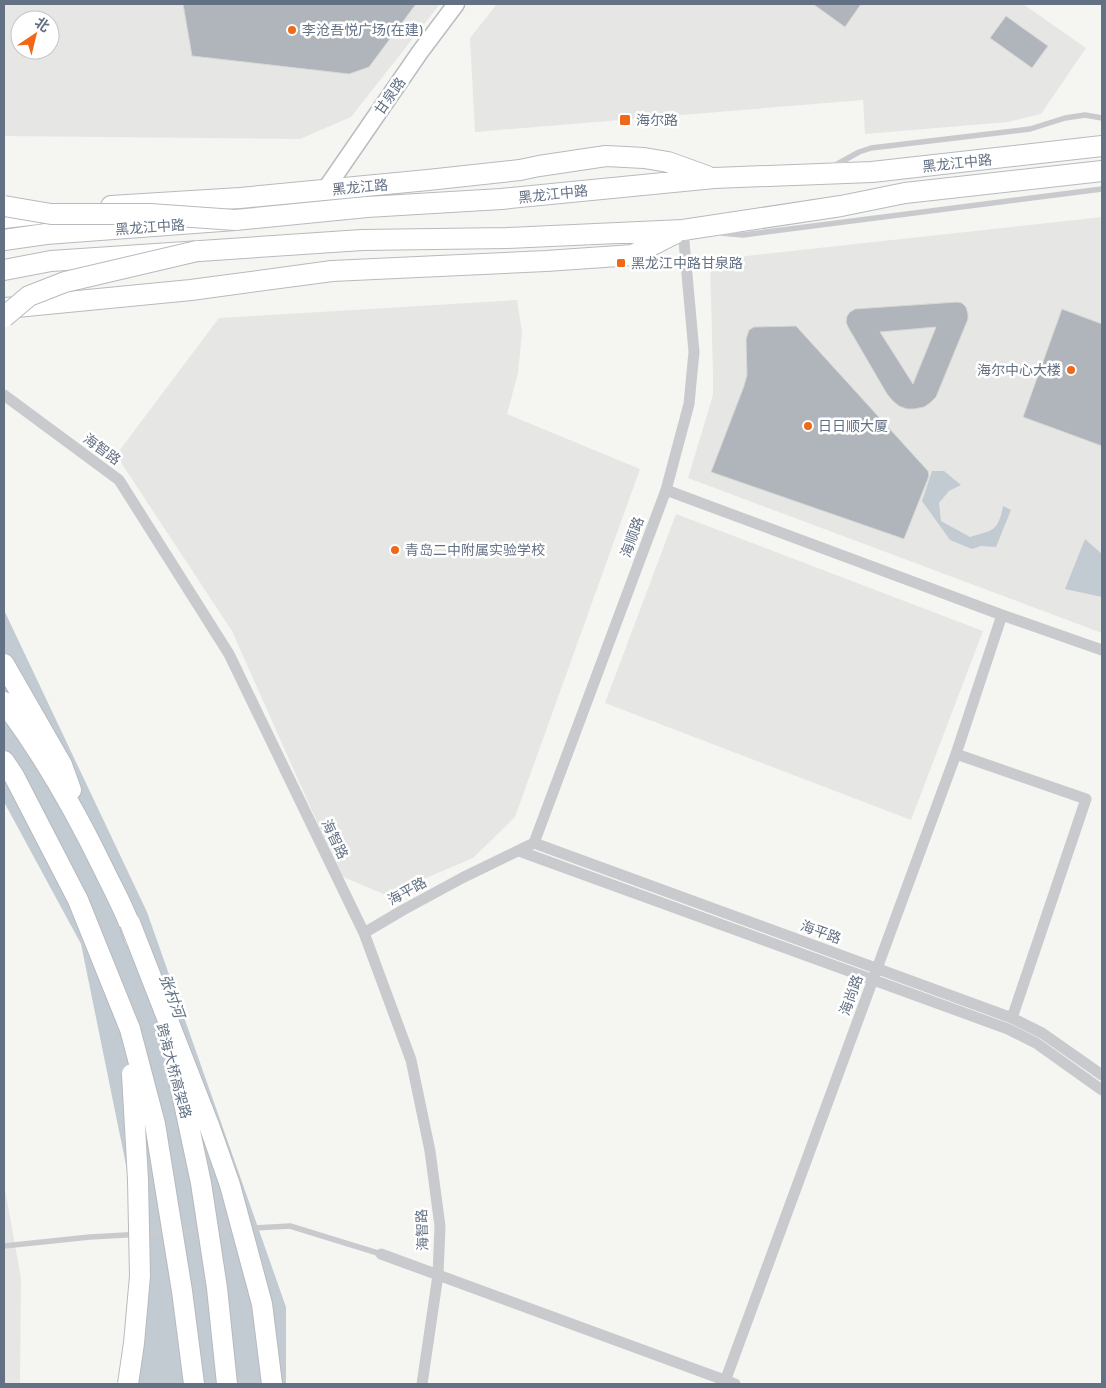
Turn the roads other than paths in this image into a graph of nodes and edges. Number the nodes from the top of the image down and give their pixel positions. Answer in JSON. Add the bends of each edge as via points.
{"nodes":[{"id":1,"x":456,"y":4,"type":"edge"},
{"id":2,"x":1102,"y":118,"type":"edge"},
{"id":3,"x":1102,"y":146,"type":"edge"},
{"id":4,"x":1102,"y":171,"type":"edge"},
{"id":5,"x":818,"y":174,"type":"junction"},
{"id":6,"x":714,"y":178,"type":"junction"},
{"id":7,"x":1102,"y":189,"type":"edge"},
{"id":8,"x":325,"y":190,"type":"junction"},
{"id":9,"x":4,"y":206,"type":"edge"},
{"id":10,"x":4,"y":218,"type":"edge"},
{"id":11,"x":235,"y":220,"type":"junction"},
{"id":12,"x":683,"y":230,"type":"junction"},
{"id":13,"x":709,"y":232,"type":"dead end"},
{"id":14,"x":717,"y":233,"type":"dead end"},
{"id":15,"x":4,"y":240,"type":"edge"},
{"id":16,"x":197,"y":251,"type":"junction"},
{"id":17,"x":4,"y":270,"type":"edge"},
{"id":18,"x":4,"y":309,"type":"edge"},
{"id":19,"x":4,"y":317,"type":"edge"},
{"id":20,"x":4,"y":395,"type":"edge"},
{"id":21,"x":666,"y":490,"type":"junction"},
{"id":22,"x":1002,"y":615,"type":"junction"},
{"id":23,"x":1102,"y":650,"type":"edge"},
{"id":24,"x":4,"y":664,"type":"edge"},
{"id":25,"x":4,"y":702,"type":"edge"},
{"id":26,"x":956,"y":754,"type":"junction"},
{"id":27,"x":4,"y":760,"type":"edge"},
{"id":28,"x":4,"y":781,"type":"edge"},
{"id":29,"x":84,"y":830,"type":"junction"},
{"id":30,"x":534,"y":843,"type":"junction"},
{"id":31,"x":519,"y":851,"type":"junction"},
{"id":32,"x":53,"y":852,"type":"junction"},
{"id":33,"x":130,"y":923,"type":"junction"},
{"id":34,"x":364,"y":934,"type":"junction"},
{"id":35,"x":877,"y":968,"type":"junction"},
{"id":36,"x":873,"y":980,"type":"junction"},
{"id":37,"x":1012,"y":1018,"type":"junction"},
{"id":38,"x":130,"y":1030,"type":"junction"},
{"id":39,"x":1102,"y":1075,"type":"edge"},
{"id":40,"x":1102,"y":1090,"type":"edge"},
{"id":41,"x":4,"y":1246,"type":"edge"},
{"id":42,"x":381,"y":1254,"type":"joint"},
{"id":43,"x":438,"y":1275,"type":"junction"},
{"id":44,"x":728,"y":1383,"type":"edge"},
{"id":45,"x":128,"y":1384,"type":"edge"},
{"id":46,"x":194,"y":1384,"type":"edge"},
{"id":47,"x":227,"y":1384,"type":"edge"},
{"id":48,"x":272,"y":1384,"type":"edge"},
{"id":49,"x":422,"y":1384,"type":"edge"}],
"edges":[{"from":1,"to":8,"type":"street","name":"甘泉路"},
{"from":2,"to":5,"type":"lane","via":[[1085,115],[1030,129],[871,148]]},
{"from":3,"to":5,"type":"highway","name":"黑龙江中路","via":[[872,172]]},
{"from":4,"to":12,"type":"highway","name":"黑龙江中路","via":[[905,193]]},
{"from":5,"to":6,"type":"highway","name":"黑龙江中路"},
{"from":6,"to":8,"type":"highway","name":"黑龙江路","via":[[668,162],[606,156],[512,170]]},
{"from":6,"to":11,"type":"highway","name":"黑龙江中路"},
{"from":7,"to":14,"type":"lane","via":[[743,235]]},
{"from":8,"to":10,"type":"highway","name":"黑龙江路","via":[[100,206]]},
{"from":9,"to":11,"type":"highway","bridge":true,"via":[[51,214],[150,214]]},
{"from":11,"to":15,"type":"highway","name":"黑龙江中路","bridge":true},
{"from":12,"to":13,"type":"lane"},
{"from":12,"to":16,"type":"highway","name":"黑龙江中路","via":[[508,238],[362,240]]},
{"from":12,"to":18,"type":"highway","name":"黑龙江中路","via":[[633,255],[332,271],[191,290]]},
{"from":12,"to":21,"type":"street","name":"海顺路","via":[[694,352],[689,404]]},
{"from":16,"to":17,"type":"highway","name":"黑龙江中路","bridge":true,"via":[[51,261]]},
{"from":16,"to":19,"type":"highway","bridge":true,"via":[[65,282],[29,296]]},
{"from":20,"to":34,"type":"street","name":"海智路","via":[[119,480],[229,654]]},
{"from":21,"to":22,"type":"street"},
{"from":21,"to":30,"type":"street","name":"海顺路"},
{"from":22,"to":23,"type":"street"},
{"from":22,"to":26,"type":"street","name":"海尚路"},
{"from":24,"to":29,"type":"highway","via":[[62,765]]},
{"from":25,"to":29,"type":"highway","name":"跨海大桥高架路","via":[[26,732]]},
{"from":26,"to":35,"type":"street","name":"海尚路"},
{"from":26,"to":37,"type":"street","via":[[1086,799]]},
{"from":27,"to":32,"type":"highway"},
{"from":28,"to":32,"type":"highway"},
{"from":29,"to":33,"type":"highway","name":"跨海大桥高架路"},
{"from":30,"to":31,"type":"street","name":"海平路"},
{"from":30,"to":35,"type":"street","name":"海平路"},
{"from":31,"to":34,"type":"street","name":"海平路","via":[[462,878]]},
{"from":31,"to":36,"type":"street","name":"海平路"},
{"from":32,"to":38,"type":"highway","via":[[78,900]]},
{"from":33,"to":47,"type":"highway","name":"跨海大桥高架路","bridge":true,"via":[[178,1075],[200,1174]]},
{"from":33,"to":48,"type":"highway","bridge":true,"via":[[230,1185],[262,1304]]},
{"from":34,"to":43,"type":"street","name":"海智路","via":[[413,1069],[430,1150],[440,1226]]},
{"from":35,"to":36,"type":"street","name":"海尚路"},
{"from":35,"to":37,"type":"street","name":"海平路"},
{"from":36,"to":40,"type":"street","name":"海平路","via":[[1008,1029],[1036,1043]]},
{"from":36,"to":44,"type":"street","name":"海尚路"},
{"from":37,"to":39,"type":"street","name":"海平路","via":[[1042,1033]]},
{"from":38,"to":45,"type":"highway","bridge":true,"via":[[140,1276]]},
{"from":38,"to":46,"type":"highway","bridge":true,"via":[[155,1124]]},
{"from":41,"to":42,"type":"lane","bridge":true,"via":[[90,1237],[290,1226]]},
{"from":42,"to":43,"type":"street"},
{"from":43,"to":44,"type":"street"},
{"from":43,"to":49,"type":"street","name":"海智路"}]}
